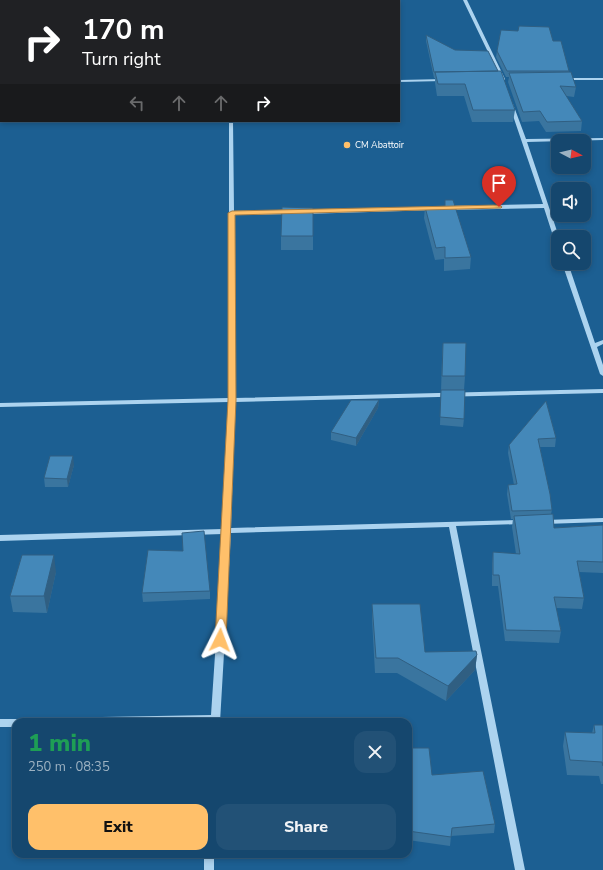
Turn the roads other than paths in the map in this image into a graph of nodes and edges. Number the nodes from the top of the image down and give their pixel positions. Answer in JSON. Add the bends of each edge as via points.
{"nodes":[{"id":1,"x":465,"y":0,"type":"edge"},
{"id":2,"x":557,"y":79,"type":"edge"},
{"id":3,"x":603,"y":79,"type":"edge"},
{"id":4,"x":447,"y":80,"type":"edge"},
{"id":5,"x":495,"y":80,"type":"edge"},
{"id":6,"x":503,"y":80,"type":"junction"},
{"id":7,"x":511,"y":80,"type":"edge"},
{"id":8,"x":400,"y":81,"type":"edge"},
{"id":9,"x":505,"y":87,"type":"edge"},
{"id":10,"x":510,"y":100,"type":"edge"},
{"id":11,"x":231,"y":122,"type":"edge"},
{"id":12,"x":603,"y":139,"type":"edge"},
{"id":13,"x":524,"y":141,"type":"junction"},
{"id":14,"x":546,"y":206,"type":"junction"},
{"id":15,"x":232,"y":213,"type":"junction"},
{"id":16,"x":554,"y":230,"type":"edge"},
{"id":17,"x":567,"y":270,"type":"edge"},
{"id":18,"x":603,"y":342,"type":"edge"},
{"id":19,"x":593,"y":346,"type":"junction"},
{"id":20,"x":603,"y":374,"type":"edge"},
{"id":21,"x":603,"y":390,"type":"edge"},
{"id":22,"x":232,"y":400,"type":"junction"},
{"id":23,"x":0,"y":405,"type":"edge"},
{"id":24,"x":603,"y":520,"type":"edge"},
{"id":25,"x":452,"y":524,"type":"junction"},
{"id":26,"x":227,"y":531,"type":"junction"},
{"id":27,"x":0,"y":538,"type":"edge"},
{"id":28,"x":216,"y":718,"type":"edge"},
{"id":29,"x":0,"y":723,"type":"edge"},
{"id":30,"x":12,"y":723,"type":"edge"},
{"id":31,"x":209,"y":858,"type":"edge"},
{"id":32,"x":209,"y":870,"type":"edge"},
{"id":33,"x":520,"y":870,"type":"edge"}],
"edges":[{"from":1,"to":6,"type":"street"},
{"from":2,"to":3,"type":"street"},
{"from":4,"to":8,"type":"street"},
{"from":5,"to":6,"type":"street"},
{"from":6,"to":7,"type":"street"},
{"from":6,"to":9,"type":"street"},
{"from":10,"to":13,"type":"street"},
{"from":11,"to":15,"type":"street"},
{"from":12,"to":13,"type":"street"},
{"from":13,"to":14,"type":"street"},
{"from":14,"to":15,"type":"street"},
{"from":14,"to":16,"type":"street"},
{"from":15,"to":22,"type":"street"},
{"from":17,"to":19,"type":"street"},
{"from":18,"to":19,"type":"street"},
{"from":19,"to":20,"type":"street"},
{"from":21,"to":22,"type":"street"},
{"from":22,"to":23,"type":"street"},
{"from":22,"to":26,"type":"street"},
{"from":24,"to":25,"type":"street"},
{"from":25,"to":26,"type":"street"},
{"from":25,"to":33,"type":"street"},
{"from":26,"to":27,"type":"street"},
{"from":26,"to":28,"type":"street"},
{"from":29,"to":30,"type":"street"},
{"from":31,"to":32,"type":"street"}]}
